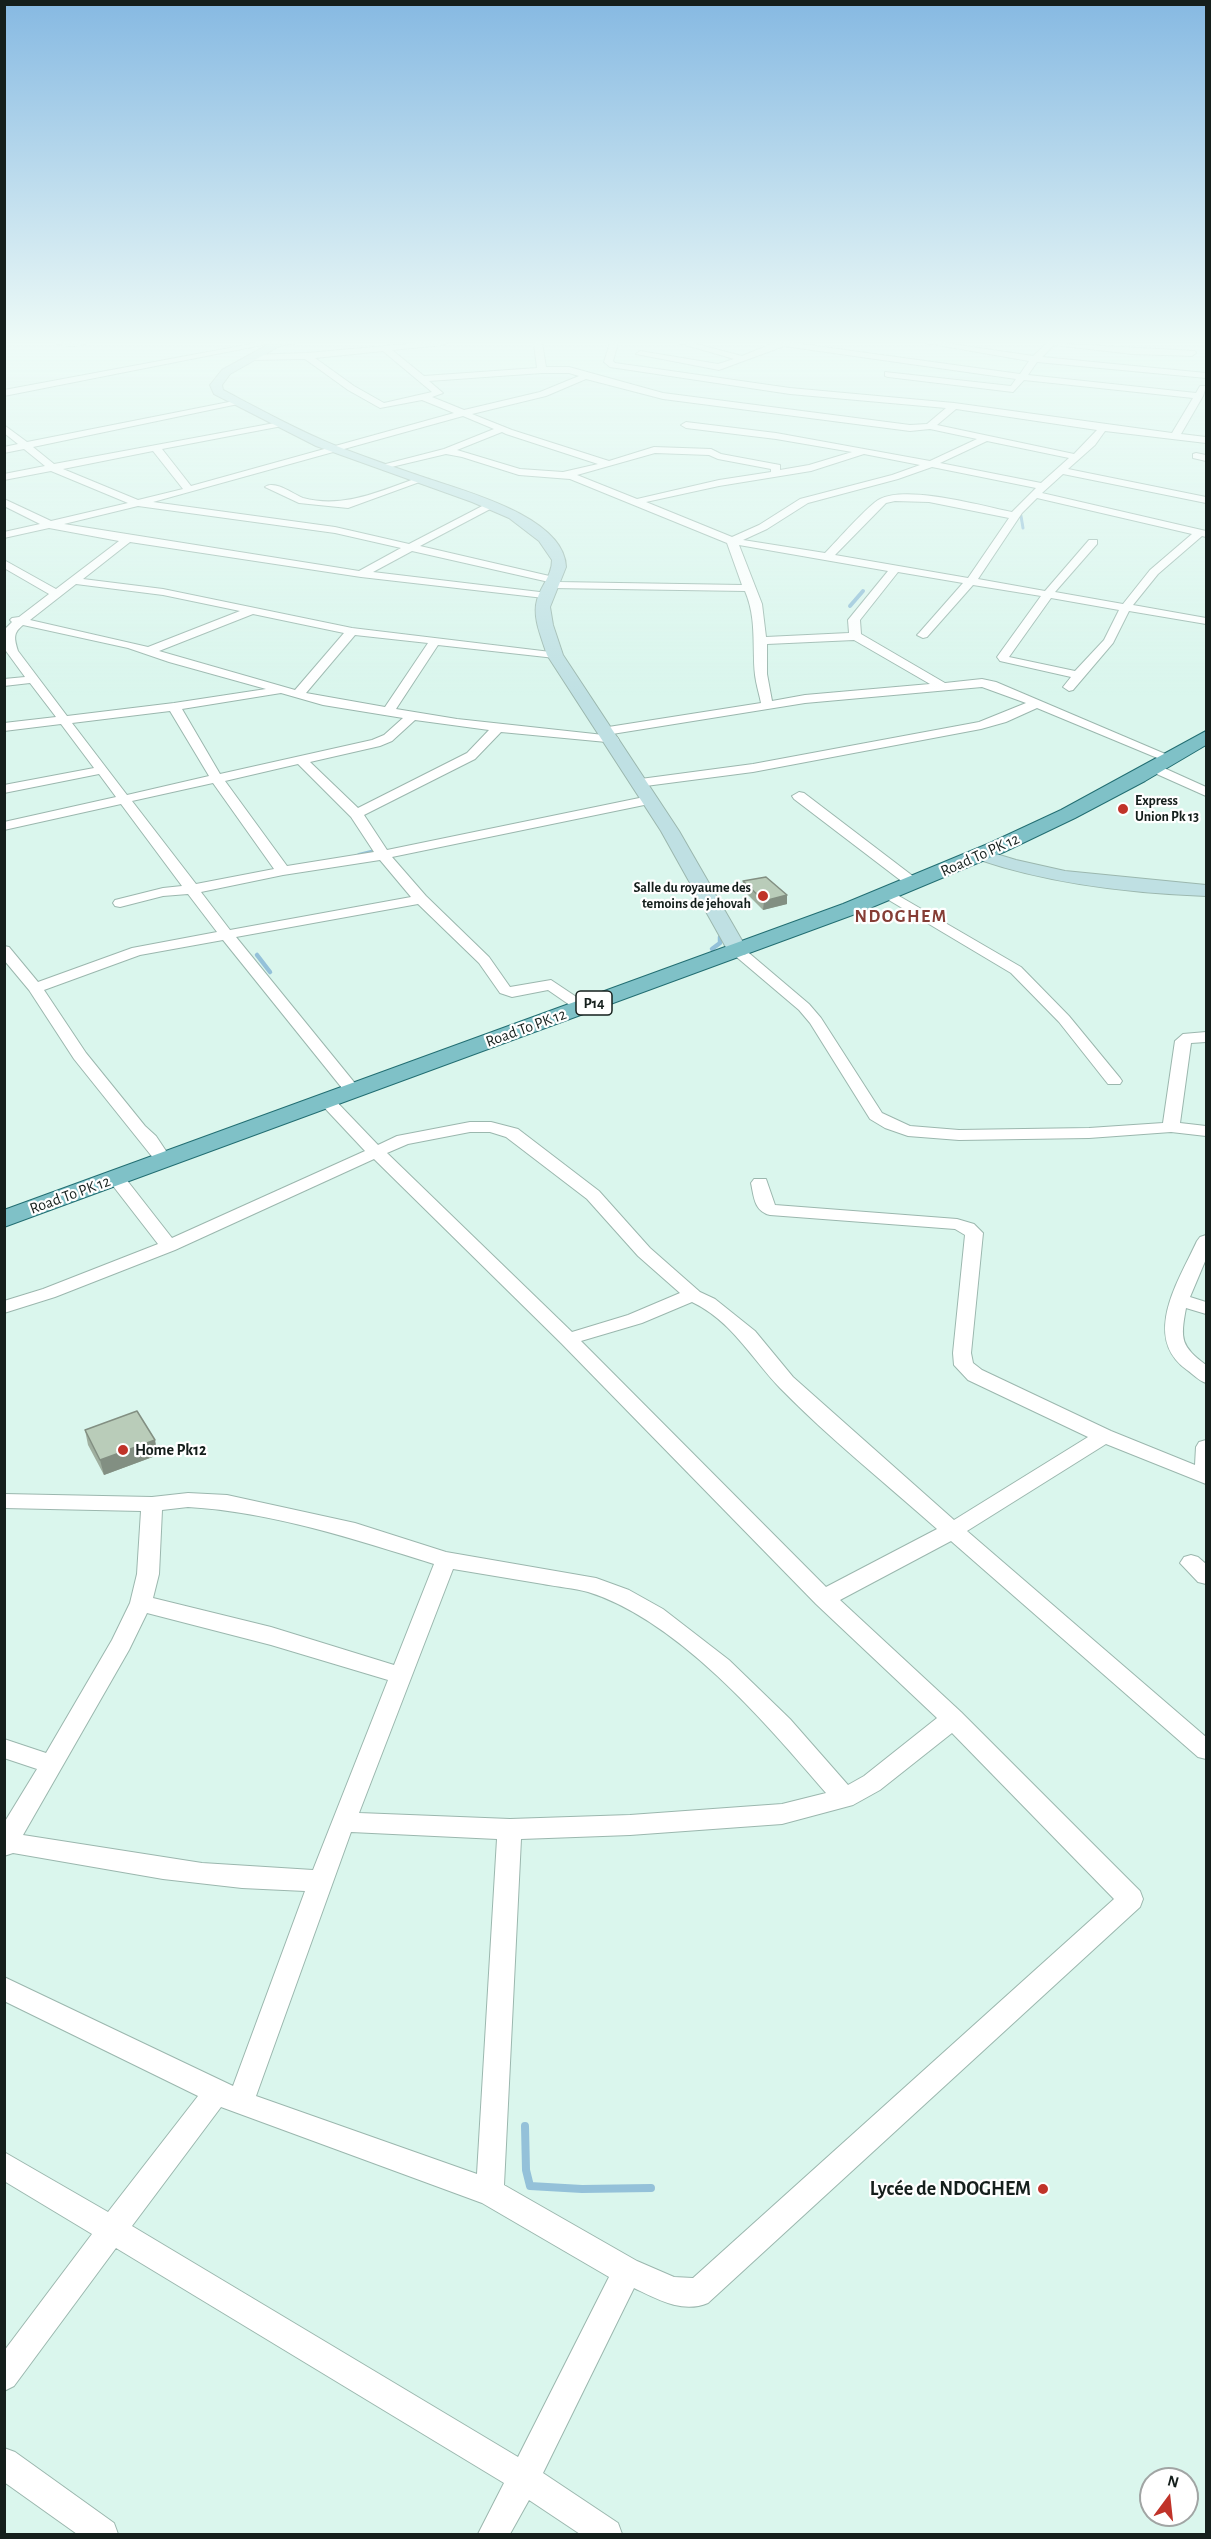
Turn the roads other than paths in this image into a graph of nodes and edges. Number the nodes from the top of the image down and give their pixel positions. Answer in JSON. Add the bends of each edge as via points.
{"nodes":[{"id":1,"x":46,"y":461,"type":"edge"},
{"id":2,"x":85,"y":461,"type":"edge"},
{"id":3,"x":166,"y":461,"type":"edge"},
{"id":4,"x":292,"y":461,"type":"edge"},
{"id":5,"x":370,"y":461,"type":"edge"},
{"id":6,"x":407,"y":461,"type":"edge"},
{"id":7,"x":493,"y":461,"type":"edge"},
{"id":8,"x":602,"y":461,"type":"edge"},
{"id":9,"x":618,"y":461,"type":"edge"},
{"id":10,"x":750,"y":461,"type":"edge"},
{"id":11,"x":831,"y":461,"type":"edge"},
{"id":12,"x":913,"y":461,"type":"edge"},
{"id":13,"x":936,"y":461,"type":"edge"},
{"id":14,"x":1070,"y":461,"type":"edge"},
{"id":15,"x":610,"y":464,"type":"junction"},
{"id":16,"x":929,"y":465,"type":"junction"},
{"id":17,"x":383,"y":466,"type":"junction"},
{"id":18,"x":53,"y":468,"type":"junction"},
{"id":19,"x":1059,"y":470,"type":"junction"},
{"id":20,"x":564,"y":475,"type":"junction"},
{"id":21,"x":768,"y":475,"type":"junction"},
{"id":22,"x":4,"y":477,"type":"edge"},
{"id":23,"x":420,"y":480,"type":"junction"},
{"id":24,"x":270,"y":487,"type":"dead end"},
{"id":25,"x":188,"y":489,"type":"junction"},
{"id":26,"x":1039,"y":491,"type":"junction"},
{"id":27,"x":1206,"y":500,"type":"edge"},
{"id":28,"x":4,"y":502,"type":"edge"},
{"id":29,"x":635,"y":502,"type":"junction"},
{"id":30,"x":137,"y":503,"type":"junction"},
{"id":31,"x":490,"y":505,"type":"junction"},
{"id":32,"x":1015,"y":516,"type":"junction"},
{"id":33,"x":50,"y":525,"type":"junction"},
{"id":34,"x":1203,"y":533,"type":"edge"},
{"id":35,"x":4,"y":535,"type":"edge"},
{"id":36,"x":128,"y":539,"type":"junction"},
{"id":37,"x":732,"y":541,"type":"junction"},
{"id":38,"x":1093,"y":542,"type":"dead end"},
{"id":39,"x":410,"y":547,"type":"junction"},
{"id":40,"x":827,"y":557,"type":"junction"},
{"id":41,"x":4,"y":563,"type":"edge"},
{"id":42,"x":896,"y":568,"type":"junction"},
{"id":43,"x":361,"y":574,"type":"junction"},
{"id":44,"x":972,"y":580,"type":"junction"},
{"id":45,"x":74,"y":581,"type":"junction"},
{"id":46,"x":550,"y":586,"type":"junction"},
{"id":47,"x":749,"y":588,"type":"junction"},
{"id":48,"x":1049,"y":593,"type":"junction"},
{"id":49,"x":57,"y":594,"type":"junction"},
{"id":50,"x":1126,"y":607,"type":"junction"},
{"id":51,"x":251,"y":610,"type":"junction"},
{"id":52,"x":4,"y":618,"type":"edge"},
{"id":53,"x":22,"y":621,"type":"junction"},
{"id":54,"x":1206,"y":621,"type":"edge"},
{"id":55,"x":352,"y":631,"type":"junction"},
{"id":56,"x":923,"y":635,"type":"dead end"},
{"id":57,"x":856,"y":636,"type":"junction"},
{"id":58,"x":435,"y":641,"type":"junction"},
{"id":59,"x":761,"y":641,"type":"junction"},
{"id":60,"x":149,"y":651,"type":"junction"},
{"id":61,"x":555,"y":655,"type":"junction"},
{"id":62,"x":1078,"y":675,"type":"junction"},
{"id":63,"x":35,"y":679,"type":"junction"},
{"id":64,"x":4,"y":682,"type":"edge"},
{"id":65,"x":1069,"y":687,"type":"dead end"},
{"id":66,"x":945,"y":688,"type":"junction"},
{"id":67,"x":281,"y":690,"type":"junction"},
{"id":68,"x":297,"y":695,"type":"junction"},
{"id":69,"x":1037,"y":703,"type":"junction"},
{"id":70,"x":767,"y":704,"type":"junction"},
{"id":71,"x":174,"y":707,"type":"junction"},
{"id":72,"x":387,"y":712,"type":"junction"},
{"id":73,"x":412,"y":716,"type":"junction"},
{"id":74,"x":63,"y":721,"type":"junction"},
{"id":75,"x":4,"y":727,"type":"edge"},
{"id":76,"x":498,"y":728,"type":"junction"},
{"id":77,"x":609,"y":735,"type":"junction"},
{"id":78,"x":1206,"y":737,"type":"edge"},
{"id":79,"x":301,"y":760,"type":"junction"},
{"id":80,"x":1163,"y":764,"type":"junction"},
{"id":81,"x":102,"y":770,"type":"junction"},
{"id":82,"x":217,"y":779,"type":"junction"},
{"id":83,"x":639,"y":783,"type":"junction"},
{"id":84,"x":4,"y":789,"type":"edge"},
{"id":85,"x":1206,"y":792,"type":"edge"},
{"id":86,"x":799,"y":796,"type":"dead end"},
{"id":87,"x":126,"y":800,"type":"junction"},
{"id":88,"x":649,"y":800,"type":"junction"},
{"id":89,"x":356,"y":814,"type":"junction"},
{"id":90,"x":4,"y":826,"type":"edge"},
{"id":91,"x":383,"y":855,"type":"junction"},
{"id":92,"x":983,"y":855,"type":"junction"},
{"id":93,"x":283,"y":871,"type":"junction"},
{"id":94,"x":913,"y":883,"type":"junction"},
{"id":95,"x":194,"y":890,"type":"junction"},
{"id":96,"x":1206,"y":891,"type":"edge"},
{"id":97,"x":887,"y":893,"type":"junction"},
{"id":98,"x":421,"y":899,"type":"junction"},
{"id":99,"x":120,"y":903,"type":"dead end"},
{"id":100,"x":226,"y":934,"type":"junction"},
{"id":101,"x":4,"y":950,"type":"edge"},
{"id":102,"x":738,"y":951,"type":"junction"},
{"id":103,"x":35,"y":988,"type":"junction"},
{"id":104,"x":582,"y":1007,"type":"junction"},
{"id":105,"x":1206,"y":1037,"type":"edge"},
{"id":106,"x":1114,"y":1081,"type":"dead end"},
{"id":107,"x":352,"y":1090,"type":"junction"},
{"id":108,"x":326,"y":1100,"type":"junction"},
{"id":109,"x":1171,"y":1127,"type":"junction"},
{"id":110,"x":1206,"y":1131,"type":"edge"},
{"id":111,"x":375,"y":1151,"type":"junction"},
{"id":112,"x":164,"y":1160,"type":"junction"},
{"id":113,"x":116,"y":1178,"type":"junction"},
{"id":114,"x":760,"y":1183,"type":"dead end"},
{"id":115,"x":4,"y":1219,"type":"edge"},
{"id":116,"x":1206,"y":1241,"type":"edge"},
{"id":117,"x":169,"y":1246,"type":"junction"},
{"id":118,"x":694,"y":1296,"type":"junction"},
{"id":119,"x":1180,"y":1300,"type":"junction"},
{"id":120,"x":4,"y":1306,"type":"edge"},
{"id":121,"x":1206,"y":1308,"type":"edge"},
{"id":122,"x":568,"y":1339,"type":"junction"},
{"id":123,"x":1206,"y":1376,"type":"edge"},
{"id":124,"x":1104,"y":1436,"type":"junction"},
{"id":125,"x":1206,"y":1448,"type":"edge"},
{"id":126,"x":1205,"y":1477,"type":"edge"},
{"id":127,"x":4,"y":1501,"type":"edge"},
{"id":128,"x":152,"y":1504,"type":"junction"},
{"id":129,"x":953,"y":1530,"type":"junction"},
{"id":130,"x":446,"y":1560,"type":"junction"},
{"id":131,"x":824,"y":1598,"type":"junction"},
{"id":132,"x":141,"y":1604,"type":"junction"},
{"id":133,"x":399,"y":1675,"type":"junction"},
{"id":134,"x":953,"y":1719,"type":"junction"},
{"id":135,"x":4,"y":1748,"type":"edge"},
{"id":136,"x":1206,"y":1750,"type":"edge"},
{"id":137,"x":51,"y":1764,"type":"junction"},
{"id":138,"x":845,"y":1798,"type":"junction"},
{"id":139,"x":343,"y":1822,"type":"junction"},
{"id":140,"x":510,"y":1828,"type":"junction"},
{"id":141,"x":6,"y":1844,"type":"edge"},
{"id":142,"x":322,"y":1881,"type":"junction"},
{"id":143,"x":4,"y":1988,"type":"edge"},
{"id":144,"x":228,"y":2098,"type":"junction"},
{"id":145,"x":4,"y":2165,"type":"edge"},
{"id":146,"x":490,"y":2192,"type":"junction"},
{"id":147,"x":111,"y":2231,"type":"junction"},
{"id":148,"x":627,"y":2271,"type":"junction"},
{"id":149,"x":4,"y":2376,"type":"edge"},
{"id":150,"x":4,"y":2463,"type":"edge"},
{"id":151,"x":524,"y":2478,"type":"junction"},
{"id":152,"x":104,"y":2535,"type":"edge"},
{"id":153,"x":493,"y":2535,"type":"edge"},
{"id":154,"x":607,"y":2535,"type":"edge"}],
"edges":[{"from":1,"to":18,"type":"street"},
{"from":2,"to":18,"type":"street"},
{"from":3,"to":25,"type":"street"},
{"from":4,"to":25,"type":"street"},
{"from":5,"to":17,"type":"street"},
{"from":6,"to":17,"type":"street"},
{"from":7,"to":20,"type":"street","via":[[519,472]]},
{"from":8,"to":15,"type":"street"},
{"from":9,"to":15,"type":"street"},
{"from":10,"to":21,"type":"street","via":[[777,466]]},
{"from":11,"to":21,"type":"street"},
{"from":12,"to":16,"type":"street"},
{"from":13,"to":16,"type":"street"},
{"from":14,"to":19,"type":"street"},
{"from":15,"to":20,"type":"street"},
{"from":16,"to":26,"type":"street"},
{"from":16,"to":37,"type":"street","via":[[804,501]]},
{"from":17,"to":23,"type":"street"},
{"from":18,"to":22,"type":"street"},
{"from":18,"to":30,"type":"street"},
{"from":19,"to":26,"type":"street"},
{"from":19,"to":27,"type":"street"},
{"from":20,"to":29,"type":"street"},
{"from":21,"to":29,"type":"street"},
{"from":23,"to":24,"type":"street","via":[[348,505],[303,501]]},
{"from":23,"to":31,"type":"street"},
{"from":25,"to":30,"type":"street"},
{"from":26,"to":32,"type":"street"},
{"from":26,"to":34,"type":"street"},
{"from":28,"to":33,"type":"street"},
{"from":29,"to":37,"type":"street"},
{"from":30,"to":33,"type":"street"},
{"from":30,"to":39,"type":"street","via":[[335,530]]},
{"from":31,"to":39,"type":"street"},
{"from":31,"to":46,"type":"street","via":[[536,531],[555,552],[559,572]]},
{"from":32,"to":40,"type":"street","via":[[934,501],[891,498],[883,501]]},
{"from":32,"to":44,"type":"street"},
{"from":33,"to":35,"type":"street"},
{"from":33,"to":36,"type":"street"},
{"from":34,"to":50,"type":"street","via":[[1154,572]]},
{"from":36,"to":43,"type":"street"},
{"from":36,"to":45,"type":"street"},
{"from":37,"to":40,"type":"street"},
{"from":37,"to":47,"type":"street"},
{"from":38,"to":48,"type":"street"},
{"from":39,"to":43,"type":"street"},
{"from":39,"to":46,"type":"street"},
{"from":40,"to":42,"type":"street"},
{"from":41,"to":49,"type":"street"},
{"from":42,"to":44,"type":"street"},
{"from":42,"to":57,"type":"street","via":[[854,620]]},
{"from":43,"to":46,"type":"street"},
{"from":44,"to":48,"type":"street"},
{"from":44,"to":56,"type":"street"},
{"from":45,"to":49,"type":"street"},
{"from":45,"to":51,"type":"street","via":[[163,592]]},
{"from":46,"to":47,"type":"street"},
{"from":46,"to":61,"type":"street","via":[[544,622]]},
{"from":47,"to":59,"type":"street","via":[[756,604]]},
{"from":48,"to":50,"type":"street"},
{"from":48,"to":62,"type":"street","via":[[1003,658]]},
{"from":49,"to":53,"type":"street"},
{"from":50,"to":54,"type":"street"},
{"from":50,"to":62,"type":"street","via":[[1109,641]]},
{"from":51,"to":55,"type":"street"},
{"from":51,"to":60,"type":"street"},
{"from":52,"to":53,"type":"street"},
{"from":53,"to":60,"type":"street"},
{"from":53,"to":63,"type":"street","via":[[11,629],[8,638],[12,651]]},
{"from":55,"to":58,"type":"street"},
{"from":55,"to":68,"type":"street"},
{"from":57,"to":59,"type":"street"},
{"from":57,"to":66,"type":"street"},
{"from":58,"to":61,"type":"street"},
{"from":58,"to":72,"type":"street"},
{"from":59,"to":70,"type":"street","via":[[761,674]]},
{"from":60,"to":67,"type":"street"},
{"from":61,"to":77,"type":"street"},
{"from":62,"to":65,"type":"street"},
{"from":63,"to":64,"type":"street"},
{"from":63,"to":74,"type":"street"},
{"from":66,"to":69,"type":"street","via":[[992,685]]},
{"from":66,"to":70,"type":"street"},
{"from":67,"to":68,"type":"street"},
{"from":67,"to":71,"type":"street"},
{"from":68,"to":72,"type":"street"},
{"from":69,"to":80,"type":"street"},
{"from":69,"to":83,"type":"street","via":[[981,725],[753,768]]},
{"from":70,"to":77,"type":"street"},
{"from":71,"to":74,"type":"street"},
{"from":71,"to":82,"type":"street"},
{"from":72,"to":73,"type":"street"},
{"from":73,"to":76,"type":"street"},
{"from":73,"to":79,"type":"street","via":[[388,738],[376,743]]},
{"from":74,"to":75,"type":"street"},
{"from":74,"to":81,"type":"street"},
{"from":76,"to":77,"type":"street"},
{"from":76,"to":89,"type":"street","via":[[463,760]]},
{"from":77,"to":83,"type":"street"},
{"from":78,"to":80,"type":"main road","number":"P14"},
{"from":79,"to":82,"type":"street"},
{"from":79,"to":89,"type":"street"},
{"from":80,"to":85,"type":"street"},
{"from":80,"to":92,"type":"main road","name":"Road To PK 12","number":"P14"},
{"from":81,"to":84,"type":"street"},
{"from":81,"to":87,"type":"street"},
{"from":82,"to":87,"type":"street"},
{"from":82,"to":93,"type":"street"},
{"from":83,"to":88,"type":"street"},
{"from":86,"to":94,"type":"street"},
{"from":87,"to":90,"type":"street"},
{"from":87,"to":95,"type":"street"},
{"from":88,"to":91,"type":"street"},
{"from":88,"to":102,"type":"street"},
{"from":89,"to":91,"type":"street"},
{"from":91,"to":93,"type":"street"},
{"from":91,"to":98,"type":"street"},
{"from":92,"to":94,"type":"main road","name":"Road To PK 12","number":"P14"},
{"from":92,"to":96,"type":"street","via":[[1039,872]]},
{"from":93,"to":95,"type":"street"},
{"from":94,"to":97,"type":"main road","name":"Road To PK 12","number":"P14"},
{"from":95,"to":99,"type":"street","via":[[163,892]]},
{"from":95,"to":100,"type":"street"},
{"from":97,"to":102,"type":"main road","name":"Road To PK 12","number":"P14"},
{"from":97,"to":106,"type":"street","via":[[1016,970],[1064,1019]]},
{"from":98,"to":100,"type":"street"},
{"from":98,"to":104,"type":"street","via":[[478,953],[505,990],[512,993],[551,985]]},
{"from":100,"to":103,"type":"street","via":[[137,951]]},
{"from":100,"to":107,"type":"street"},
{"from":101,"to":103,"type":"street"},
{"from":102,"to":104,"type":"main road","name":"Road To PK 12","number":"P14"},
{"from":102,"to":109,"type":"street","via":[[816,1021],[876,1116],[891,1125],[908,1131],[959,1135]]},
{"from":103,"to":112,"type":"street","via":[[80,1056]]},
{"from":104,"to":107,"type":"main road","name":"Road To PK 12","number":"P14"},
{"from":105,"to":109,"type":"street","via":[[1183,1041]]},
{"from":107,"to":108,"type":"main road","name":"Road To PK 12","number":"P14"},
{"from":108,"to":111,"type":"street"},
{"from":108,"to":112,"type":"main road","name":"Road To PK 12","number":"P14"},
{"from":109,"to":110,"type":"street"},
{"from":111,"to":117,"type":"street"},
{"from":111,"to":118,"type":"street","via":[[436,1132],[502,1128],[592,1195],[644,1252]]},
{"from":111,"to":122,"type":"street"},
{"from":112,"to":113,"type":"main road","name":"Road To PK 12","number":"P14"},
{"from":113,"to":115,"type":"main road","name":"Road To PK 12","number":"P14"},
{"from":113,"to":117,"type":"street"},
{"from":114,"to":124,"type":"street","via":[[764,1205],[770,1210],[968,1228],[974,1233],[964,1365],[975,1375]]},
{"from":116,"to":119,"type":"street"},
{"from":117,"to":120,"type":"street","via":[[49,1293]]},
{"from":118,"to":122,"type":"street"},
{"from":118,"to":129,"type":"street","via":[[709,1303],[748,1335],[786,1382]]},
{"from":119,"to":121,"type":"street"},
{"from":119,"to":123,"type":"street","via":[[1174,1328],[1177,1349]]},
{"from":122,"to":131,"type":"street"},
{"from":124,"to":126,"type":"street"},
{"from":124,"to":129,"type":"street"},
{"from":125,"to":126,"type":"street"},
{"from":127,"to":128,"type":"street"},
{"from":128,"to":130,"type":"street","via":[[188,1500],[255,1507],[355,1531]]},
{"from":128,"to":132,"type":"street","via":[[148,1574]]},
{"from":129,"to":131,"type":"street"},
{"from":129,"to":136,"type":"street"},
{"from":130,"to":133,"type":"street"},
{"from":130,"to":138,"type":"street","via":[[588,1584],[655,1615],[721,1666],[782,1726]]},
{"from":131,"to":134,"type":"street"},
{"from":132,"to":133,"type":"street","via":[[271,1636]]},
{"from":132,"to":137,"type":"street"},
{"from":133,"to":139,"type":"street"},
{"from":134,"to":138,"type":"street","via":[[872,1782]]},
{"from":134,"to":148,"type":"street","via":[[1131,1899],[698,2293],[673,2292]]},
{"from":135,"to":137,"type":"street"},
{"from":137,"to":141,"type":"street"},
{"from":138,"to":140,"type":"street","via":[[782,1814],[630,1825]]},
{"from":139,"to":140,"type":"street"},
{"from":139,"to":142,"type":"street"},
{"from":140,"to":146,"type":"street"},
{"from":141,"to":142,"type":"street","via":[[231,1878]]},
{"from":142,"to":144,"type":"street"},
{"from":143,"to":144,"type":"street"},
{"from":144,"to":146,"type":"street"},
{"from":144,"to":147,"type":"street"},
{"from":145,"to":147,"type":"street"},
{"from":146,"to":148,"type":"street"},
{"from":147,"to":149,"type":"street"},
{"from":147,"to":151,"type":"street"},
{"from":148,"to":151,"type":"street"},
{"from":150,"to":152,"type":"street"},
{"from":151,"to":153,"type":"street"},
{"from":151,"to":154,"type":"street"}]}
